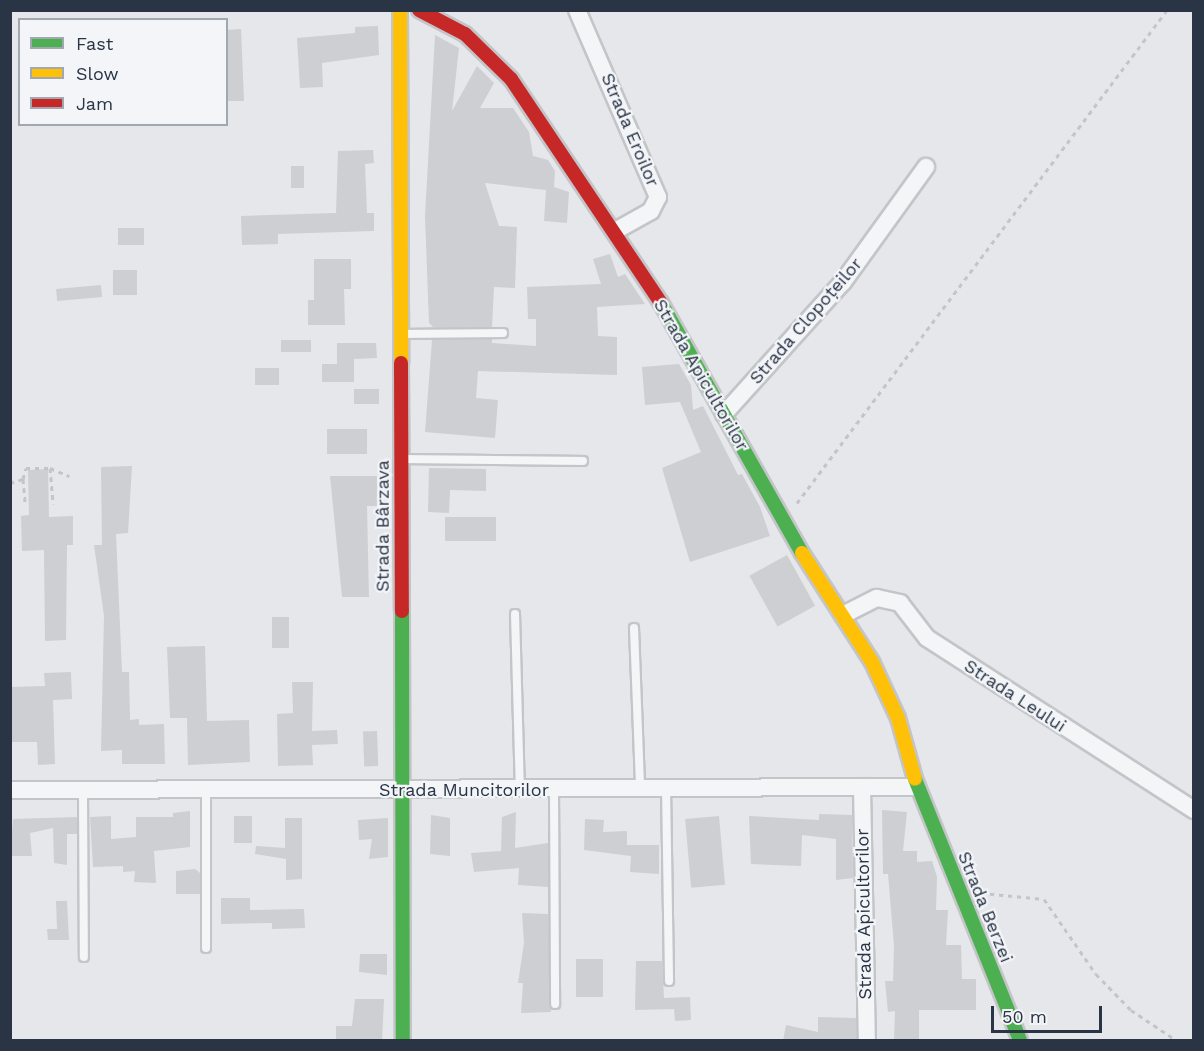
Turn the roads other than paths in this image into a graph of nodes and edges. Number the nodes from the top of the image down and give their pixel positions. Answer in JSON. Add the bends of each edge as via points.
{"nodes":[{"id":1,"x":400,"y":10,"type":"edge"},
{"id":2,"x":419,"y":10,"type":"edge"},
{"id":3,"x":577,"y":10,"type":"edge"},
{"id":4,"x":926,"y":167,"type":"dead end"},
{"id":5,"x":615,"y":231,"type":"junction"},
{"id":6,"x":503,"y":333,"type":"dead end"},
{"id":7,"x":401,"y":334,"type":"junction"},
{"id":8,"x":724,"y":414,"type":"junction"},
{"id":9,"x":401,"y":459,"type":"junction"},
{"id":10,"x":583,"y":461,"type":"dead end"},
{"id":11,"x":515,"y":614,"type":"dead end"},
{"id":12,"x":843,"y":615,"type":"junction"},
{"id":13,"x":634,"y":628,"type":"dead end"},
{"id":14,"x":640,"y":787,"type":"junction"},
{"id":15,"x":666,"y":787,"type":"junction"},
{"id":16,"x":862,"y":787,"type":"junction"},
{"id":17,"x":917,"y":787,"type":"junction"},
{"id":18,"x":520,"y":789,"type":"junction"},
{"id":19,"x":554,"y":789,"type":"junction"},
{"id":20,"x":10,"y":790,"type":"edge"},
{"id":21,"x":402,"y":790,"type":"junction"},
{"id":22,"x":206,"y":791,"type":"junction"},
{"id":23,"x":83,"y":792,"type":"junction"},
{"id":24,"x":1194,"y":810,"type":"edge"},
{"id":25,"x":206,"y":948,"type":"dead end"},
{"id":26,"x":84,"y":957,"type":"dead end"},
{"id":27,"x":669,"y":981,"type":"dead end"},
{"id":28,"x":555,"y":1004,"type":"dead end"},
{"id":29,"x":403,"y":1041,"type":"edge"},
{"id":30,"x":867,"y":1041,"type":"edge"},
{"id":31,"x":1020,"y":1041,"type":"edge"}],
"edges":[{"from":1,"to":7,"type":"street","name":"Strada Bârzava"},
{"from":2,"to":5,"type":"street","name":"Strada Apicultorilor","via":[[465,34],[511,79]]},
{"from":3,"to":5,"type":"street","name":"Strada Eroilor","via":[[658,197],[651,211]]},
{"from":4,"to":8,"type":"street","name":"Strada Clopoțeilor","via":[[843,282]]},
{"from":5,"to":8,"type":"street","name":"Strada Apicultorilor"},
{"from":6,"to":7,"type":"lane"},
{"from":7,"to":9,"type":"street","name":"Strada Bârzava"},
{"from":8,"to":12,"type":"street","name":"Strada Apicultorilor"},
{"from":9,"to":10,"type":"lane"},
{"from":9,"to":21,"type":"street","name":"Strada Bârzava"},
{"from":11,"to":18,"type":"lane"},
{"from":12,"to":17,"type":"street","name":"Strada Apicultorilor","via":[[898,718]]},
{"from":12,"to":24,"type":"street","name":"Strada Leului","via":[[878,598],[900,603],[927,638]]},
{"from":13,"to":14,"type":"lane"},
{"from":14,"to":15,"type":"street","name":"Strada Muncitorilor"},
{"from":14,"to":19,"type":"street","name":"Strada Muncitorilor"},
{"from":15,"to":16,"type":"street","name":"Strada Muncitorilor"},
{"from":15,"to":27,"type":"lane"},
{"from":16,"to":17,"type":"street","name":"Strada Muncitorilor"},
{"from":16,"to":30,"type":"street","name":"Strada Apicultorilor"},
{"from":17,"to":31,"type":"street","name":"Strada Berzei"},
{"from":18,"to":19,"type":"street","name":"Strada Muncitorilor"},
{"from":18,"to":21,"type":"street","name":"Strada Muncitorilor"},
{"from":19,"to":28,"type":"lane"},
{"from":20,"to":23,"type":"street","name":"Strada Muncitorilor"},
{"from":21,"to":22,"type":"street","name":"Strada Muncitorilor"},
{"from":21,"to":29,"type":"street","name":"Strada Bârzava"},
{"from":22,"to":23,"type":"street","name":"Strada Muncitorilor"},
{"from":22,"to":25,"type":"lane"},
{"from":23,"to":26,"type":"lane"}]}
